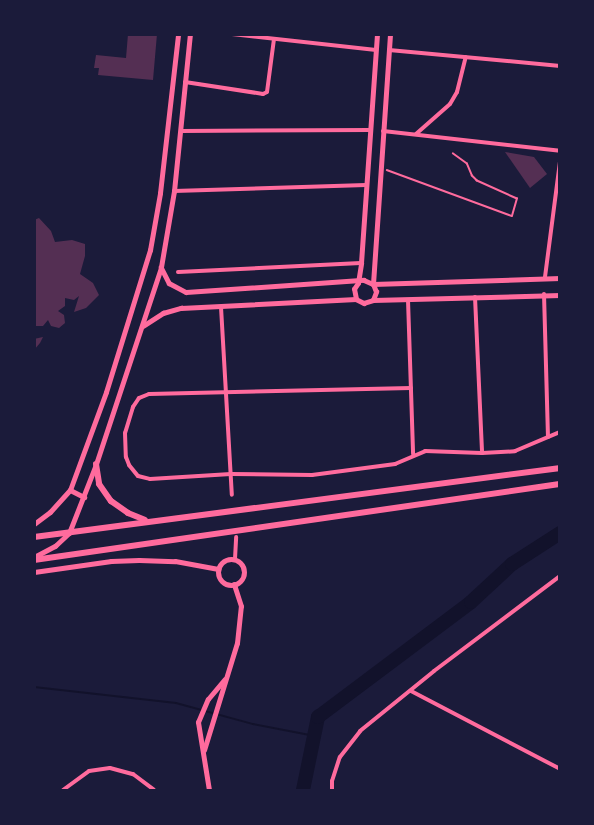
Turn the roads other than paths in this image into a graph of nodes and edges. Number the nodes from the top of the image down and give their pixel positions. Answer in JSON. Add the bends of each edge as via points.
{"nodes":[{"id":1,"x":178,"y":34,"type":"edge"},
{"id":2,"x":190,"y":34,"type":"edge"},
{"id":3,"x":232,"y":34,"type":"edge"},
{"id":4,"x":377,"y":34,"type":"edge"},
{"id":5,"x":390,"y":34,"type":"edge"},
{"id":6,"x":274,"y":39,"type":"junction"},
{"id":7,"x":376,"y":50,"type":"junction"},
{"id":8,"x":389,"y":50,"type":"junction"},
{"id":9,"x":466,"y":57,"type":"junction"},
{"id":10,"x":560,"y":66,"type":"edge"},
{"id":11,"x":185,"y":82,"type":"junction"},
{"id":12,"x":370,"y":130,"type":"junction"},
{"id":13,"x":181,"y":131,"type":"junction"},
{"id":14,"x":383,"y":131,"type":"junction"},
{"id":15,"x":416,"y":135,"type":"junction"},
{"id":16,"x":560,"y":151,"type":"edge"},
{"id":17,"x":560,"y":162,"type":"edge"},
{"id":18,"x":366,"y":185,"type":"junction"},
{"id":19,"x":174,"y":191,"type":"junction"},
{"id":20,"x":361,"y":263,"type":"junction"},
{"id":21,"x":161,"y":267,"type":"junction"},
{"id":22,"x":178,"y":272,"type":"dead end"},
{"id":23,"x":545,"y":277,"type":"junction"},
{"id":24,"x":560,"y":278,"type":"edge"},
{"id":25,"x":358,"y":283,"type":"junction"},
{"id":26,"x":373,"y":284,"type":"junction"},
{"id":27,"x":544,"y":294,"type":"junction"},
{"id":28,"x":560,"y":295,"type":"edge"},
{"id":29,"x":475,"y":296,"type":"junction"},
{"id":30,"x":356,"y":299,"type":"junction"},
{"id":31,"x":373,"y":300,"type":"junction"},
{"id":32,"x":408,"y":300,"type":"junction"},
{"id":33,"x":221,"y":307,"type":"junction"},
{"id":34,"x":142,"y":326,"type":"junction"},
{"id":35,"x":411,"y":388,"type":"junction"},
{"id":36,"x":227,"y":393,"type":"junction"},
{"id":37,"x":560,"y":432,"type":"edge"},
{"id":38,"x":549,"y":437,"type":"junction"},
{"id":39,"x":482,"y":453,"type":"junction"},
{"id":40,"x":413,"y":454,"type":"junction"},
{"id":41,"x":96,"y":464,"type":"junction"},
{"id":42,"x":560,"y":468,"type":"edge"},
{"id":43,"x":231,"y":474,"type":"junction"},
{"id":44,"x":560,"y":484,"type":"edge"},
{"id":45,"x":70,"y":490,"type":"junction"},
{"id":46,"x":232,"y":495,"type":"dead end"},
{"id":47,"x":84,"y":497,"type":"junction"},
{"id":48,"x":149,"y":521,"type":"junction"},
{"id":49,"x":35,"y":523,"type":"edge"},
{"id":50,"x":69,"y":534,"type":"junction"},
{"id":51,"x":34,"y":537,"type":"edge"},
{"id":52,"x":236,"y":537,"type":"dead end"},
{"id":53,"x":34,"y":558,"type":"edge"},
{"id":54,"x":235,"y":559,"type":"junction"},
{"id":55,"x":218,"y":569,"type":"junction"},
{"id":56,"x":34,"y":572,"type":"edge"},
{"id":57,"x":560,"y":576,"type":"edge"},
{"id":58,"x":234,"y":584,"type":"junction"},
{"id":59,"x":229,"y":674,"type":"junction"},
{"id":60,"x":411,"y":691,"type":"junction"},
{"id":61,"x":204,"y":750,"type":"junction"},
{"id":62,"x":560,"y":769,"type":"edge"},
{"id":63,"x":63,"y":790,"type":"edge"},
{"id":64,"x":154,"y":790,"type":"edge"},
{"id":65,"x":209,"y":790,"type":"edge"},
{"id":66,"x":332,"y":790,"type":"edge"}],
"edges":[{"from":1,"to":45,"type":"main road","via":[[150,250],[106,392]]},
{"from":2,"to":11,"type":"main road"},
{"from":3,"to":6,"type":"street"},
{"from":4,"to":7,"type":"street"},
{"from":5,"to":8,"type":"street"},
{"from":6,"to":7,"type":"street"},
{"from":6,"to":11,"type":"street","via":[[267,92],[263,94]]},
{"from":7,"to":12,"type":"street"},
{"from":8,"to":9,"type":"street"},
{"from":8,"to":14,"type":"street"},
{"from":9,"to":10,"type":"street"},
{"from":9,"to":15,"type":"street","via":[[450,104]]},
{"from":11,"to":13,"type":"main road"},
{"from":12,"to":13,"type":"street"},
{"from":12,"to":18,"type":"street"},
{"from":13,"to":19,"type":"main road"},
{"from":14,"to":15,"type":"street"},
{"from":14,"to":26,"type":"street"},
{"from":15,"to":16,"type":"street"},
{"from":17,"to":23,"type":"street"},
{"from":18,"to":19,"type":"street"},
{"from":18,"to":20,"type":"street"},
{"from":19,"to":21,"type":"main road"},
{"from":20,"to":22,"type":"street"},
{"from":20,"to":25,"type":"street"},
{"from":21,"to":25,"type":"street","via":[[169,283],[186,292]]},
{"from":21,"to":34,"type":"main road"},
{"from":23,"to":24,"type":"street"},
{"from":23,"to":26,"type":"street"},
{"from":25,"to":26,"type":"street","via":[[366,280]]},
{"from":25,"to":30,"type":"street","via":[[354,289]]},
{"from":26,"to":31,"type":"street"},
{"from":27,"to":28,"type":"street"},
{"from":27,"to":29,"type":"street"},
{"from":27,"to":38,"type":"street"},
{"from":29,"to":32,"type":"street"},
{"from":29,"to":39,"type":"street"},
{"from":30,"to":31,"type":"street","via":[[364,303]]},
{"from":30,"to":33,"type":"street"},
{"from":31,"to":32,"type":"street"},
{"from":32,"to":35,"type":"street"},
{"from":33,"to":34,"type":"street","via":[[169,310]]},
{"from":33,"to":36,"type":"street"},
{"from":34,"to":41,"type":"main road"},
{"from":35,"to":36,"type":"street"},
{"from":35,"to":40,"type":"street"},
{"from":36,"to":43,"type":"street"},
{"from":36,"to":43,"type":"street","via":[[149,394],[139,398],[125,441],[129,465],[138,476],[150,479]]},
{"from":37,"to":38,"type":"street"},
{"from":38,"to":39,"type":"street","via":[[521,450]]},
{"from":39,"to":40,"type":"street"},
{"from":40,"to":43,"type":"street","via":[[395,464],[323,474]]},
{"from":41,"to":47,"type":"main road"},
{"from":41,"to":48,"type":"highway","via":[[99,484],[111,501]]},
{"from":42,"to":48,"type":"highway"},
{"from":43,"to":46,"type":"street"},
{"from":44,"to":53,"type":"highway"},
{"from":45,"to":47,"type":"main road"},
{"from":45,"to":49,"type":"main road"},
{"from":47,"to":50,"type":"main road"},
{"from":48,"to":50,"type":"highway"},
{"from":50,"to":51,"type":"highway"},
{"from":50,"to":53,"type":"main road"},
{"from":52,"to":54,"type":"street"},
{"from":54,"to":55,"type":"main road","via":[[227,559]]},
{"from":54,"to":58,"type":"main road","via":[[244,573]]},
{"from":55,"to":56,"type":"main road","via":[[175,561],[139,560]]},
{"from":55,"to":58,"type":"main road","via":[[221,580]]},
{"from":57,"to":60,"type":"street"},
{"from":58,"to":59,"type":"main road","via":[[241,606]]},
{"from":59,"to":61,"type":"main road"},
{"from":59,"to":61,"type":"main road","via":[[199,717]]},
{"from":60,"to":62,"type":"street"},
{"from":60,"to":66,"type":"street","via":[[360,731],[340,757]]},
{"from":61,"to":65,"type":"main road"},
{"from":63,"to":64,"type":"street","via":[[89,771],[110,768],[133,774]]}]}
